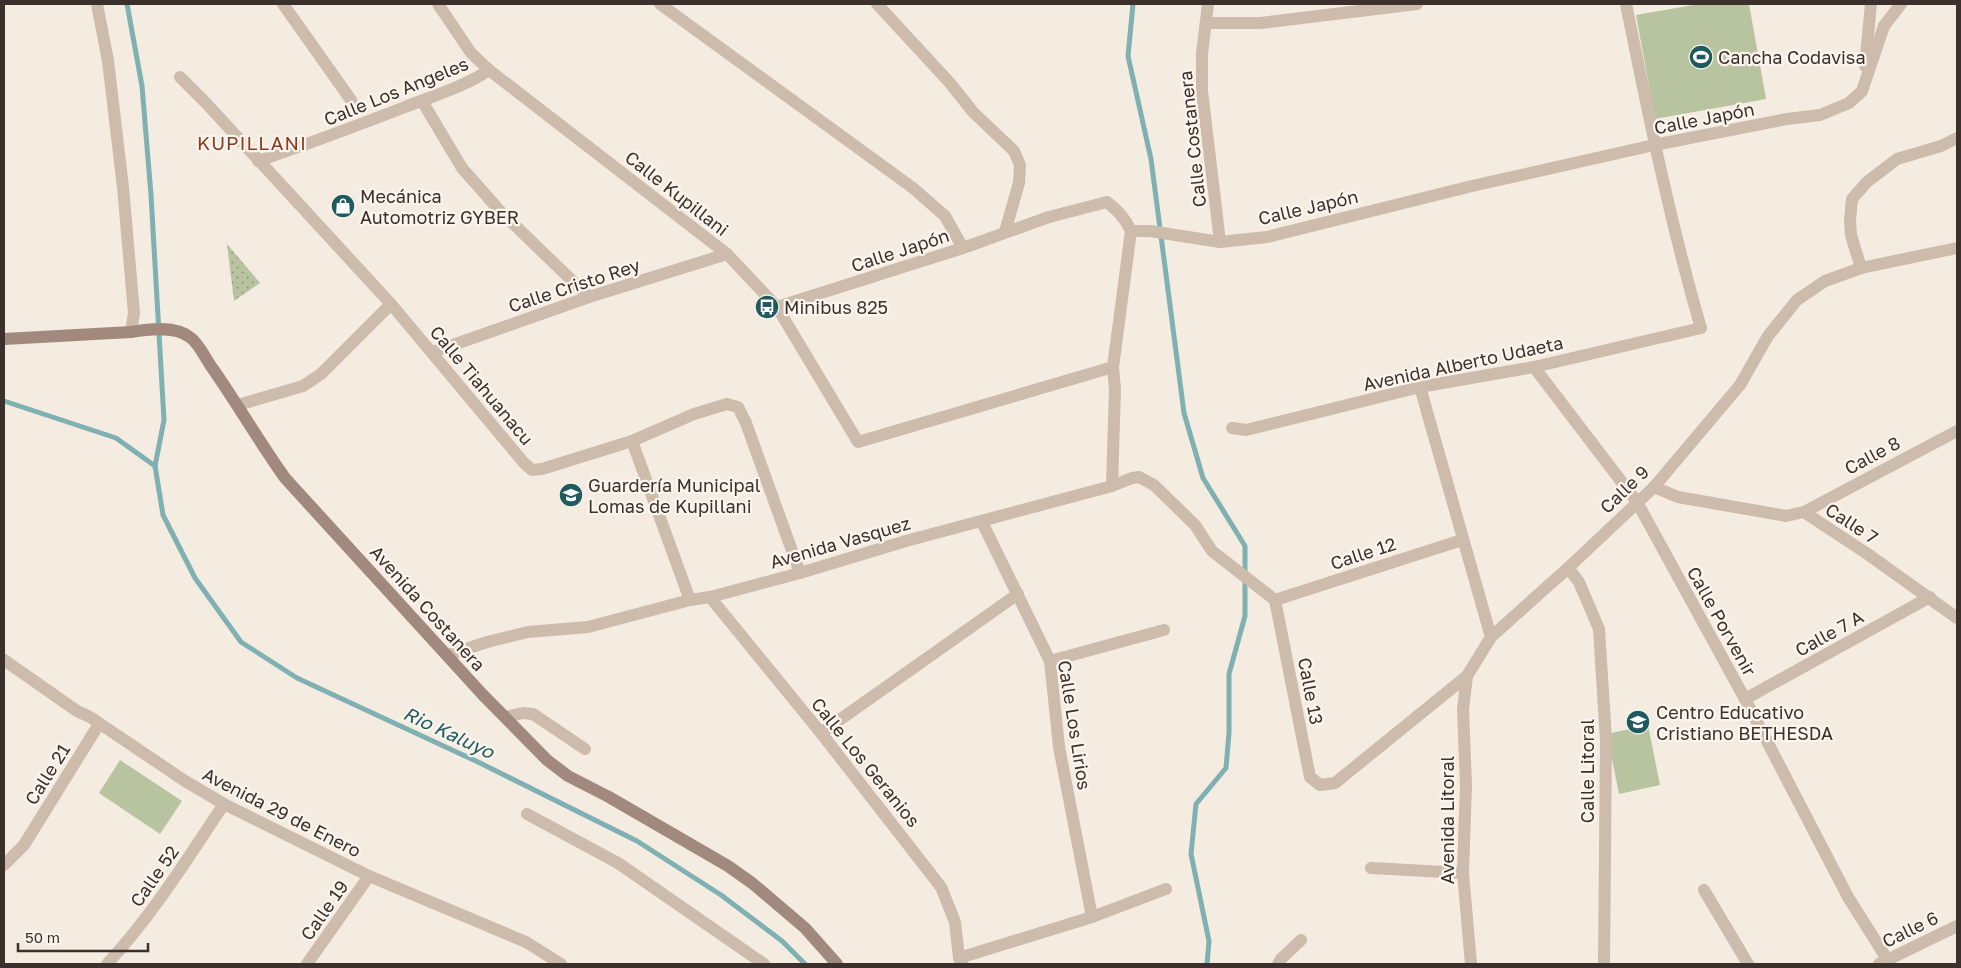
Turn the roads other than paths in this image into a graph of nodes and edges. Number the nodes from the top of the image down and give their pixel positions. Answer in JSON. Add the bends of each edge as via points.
{"nodes":[{"id":1,"x":96,"y":4,"type":"edge"},
{"id":2,"x":283,"y":4,"type":"edge"},
{"id":3,"x":438,"y":4,"type":"edge"},
{"id":4,"x":660,"y":4,"type":"edge"},
{"id":5,"x":879,"y":4,"type":"edge"},
{"id":6,"x":1208,"y":4,"type":"edge"},
{"id":7,"x":1417,"y":4,"type":"edge"},
{"id":8,"x":1626,"y":4,"type":"edge"},
{"id":9,"x":1871,"y":4,"type":"edge"},
{"id":10,"x":1901,"y":4,"type":"edge"},
{"id":11,"x":1207,"y":23,"type":"junction"},
{"id":12,"x":488,"y":70,"type":"junction"},
{"id":13,"x":180,"y":77,"type":"dead end"},
{"id":14,"x":1862,"y":91,"type":"junction"},
{"id":15,"x":351,"y":100,"type":"dead end"},
{"id":16,"x":422,"y":101,"type":"junction"},
{"id":17,"x":1957,"y":138,"type":"edge"},
{"id":18,"x":1654,"y":145,"type":"junction"},
{"id":19,"x":258,"y":161,"type":"junction"},
{"id":20,"x":1131,"y":231,"type":"junction"},
{"id":21,"x":1005,"y":232,"type":"junction"},
{"id":22,"x":1214,"y":241,"type":"junction"},
{"id":23,"x":963,"y":248,"type":"junction"},
{"id":24,"x":1957,"y":248,"type":"edge"},
{"id":25,"x":728,"y":254,"type":"junction"},
{"id":26,"x":1861,"y":268,"type":"junction"},
{"id":27,"x":589,"y":297,"type":"junction"},
{"id":28,"x":391,"y":304,"type":"junction"},
{"id":29,"x":777,"y":308,"type":"junction"},
{"id":30,"x":131,"y":332,"type":"junction"},
{"id":31,"x":4,"y":338,"type":"edge"},
{"id":32,"x":432,"y":352,"type":"junction"},
{"id":33,"x":1113,"y":367,"type":"junction"},
{"id":34,"x":1534,"y":367,"type":"junction"},
{"id":35,"x":1420,"y":387,"type":"junction"},
{"id":36,"x":238,"y":405,"type":"junction"},
{"id":37,"x":1232,"y":428,"type":"dead end"},
{"id":38,"x":1957,"y":431,"type":"edge"},
{"id":39,"x":632,"y":441,"type":"junction"},
{"id":40,"x":1112,"y":486,"type":"junction"},
{"id":41,"x":1654,"y":487,"type":"junction"},
{"id":42,"x":1637,"y":502,"type":"junction"},
{"id":43,"x":1804,"y":512,"type":"junction"},
{"id":44,"x":982,"y":522,"type":"junction"},
{"id":45,"x":1462,"y":540,"type":"junction"},
{"id":46,"x":1568,"y":568,"type":"junction"},
{"id":47,"x":800,"y":573,"type":"junction"},
{"id":48,"x":1018,"y":594,"type":"junction"},
{"id":49,"x":1930,"y":597,"type":"junction"},
{"id":50,"x":710,"y":598,"type":"junction"},
{"id":51,"x":690,"y":600,"type":"junction"},
{"id":52,"x":1275,"y":600,"type":"junction"},
{"id":53,"x":1957,"y":618,"type":"edge"},
{"id":54,"x":1164,"y":630,"type":"dead end"},
{"id":55,"x":1491,"y":637,"type":"junction"},
{"id":56,"x":448,"y":655,"type":"junction"},
{"id":57,"x":4,"y":660,"type":"edge"},
{"id":58,"x":1050,"y":661,"type":"junction"},
{"id":59,"x":1467,"y":676,"type":"junction"},
{"id":60,"x":1745,"y":699,"type":"junction"},
{"id":61,"x":506,"y":717,"type":"junction"},
{"id":62,"x":100,"y":724,"type":"junction"},
{"id":63,"x":821,"y":733,"type":"junction"},
{"id":64,"x":585,"y":749,"type":"dead end"},
{"id":65,"x":1320,"y":785,"type":"joint"},
{"id":66,"x":224,"y":804,"type":"junction"},
{"id":67,"x":527,"y":814,"type":"dead end"},
{"id":68,"x":4,"y":865,"type":"edge"},
{"id":69,"x":1371,"y":868,"type":"dead end"},
{"id":70,"x":1463,"y":873,"type":"junction"},
{"id":71,"x":369,"y":876,"type":"junction"},
{"id":72,"x":1166,"y":889,"type":"dead end"},
{"id":73,"x":1704,"y":890,"type":"dead end"},
{"id":74,"x":1092,"y":917,"type":"junction"},
{"id":75,"x":1957,"y":926,"type":"edge"},
{"id":76,"x":1301,"y":940,"type":"dead end"},
{"id":77,"x":960,"y":961,"type":"edge"},
{"id":78,"x":1883,"y":962,"type":"edge"},
{"id":79,"x":106,"y":964,"type":"edge"},
{"id":80,"x":308,"y":964,"type":"edge"},
{"id":81,"x":560,"y":964,"type":"edge"},
{"id":82,"x":764,"y":964,"type":"edge"},
{"id":83,"x":838,"y":964,"type":"edge"},
{"id":84,"x":1278,"y":964,"type":"edge"},
{"id":85,"x":1472,"y":964,"type":"edge"},
{"id":86,"x":1604,"y":964,"type":"edge"},
{"id":87,"x":1748,"y":964,"type":"edge"}],
"edges":[{"from":1,"to":30,"type":"street","via":[[108,61],[122,177],[134,313]]},
{"from":2,"to":15,"type":"street"},
{"from":3,"to":12,"type":"street","name":"Calle Kupillani","via":[[471,54]]},
{"from":4,"to":23,"type":"street","via":[[913,188],[944,216]]},
{"from":5,"to":21,"type":"street","via":[[973,112],[1014,151],[1020,165],[1019,183]]},
{"from":6,"to":11,"type":"street","name":"Calle Costanera"},
{"from":7,"to":11,"type":"street","via":[[1261,23]]},
{"from":8,"to":18,"type":"street"},
{"from":9,"to":14,"type":"street"},
{"from":10,"to":14,"type":"street","via":[[1884,26]]},
{"from":11,"to":22,"type":"street","name":"Calle Costanera","via":[[1202,54],[1202,91]]},
{"from":12,"to":16,"type":"street","name":"Calle Los Angeles"},
{"from":12,"to":25,"type":"street","name":"Calle Kupillani"},
{"from":13,"to":19,"type":"street","name":"Calle Tiahuanacu"},
{"from":14,"to":18,"type":"street","name":"Calle Japón","via":[[1849,103],[1820,115],[1787,118]]},
{"from":16,"to":19,"type":"street","name":"Calle Los Angeles"},
{"from":16,"to":27,"type":"street","via":[[462,168],[500,211]]},
{"from":17,"to":26,"type":"street","via":[[1898,159],[1852,199],[1851,235]]},
{"from":18,"to":22,"type":"street","name":"Calle Japón","via":[[1267,237]]},
{"from":18,"to":34,"type":"street","name":"Avenida Alberto Udaeta","via":[[1701,328]]},
{"from":19,"to":28,"type":"street","name":"Calle Tiahuanacu"},
{"from":20,"to":21,"type":"street","name":"Calle Japón","via":[[1125,219],[1107,202]]},
{"from":20,"to":22,"type":"street","name":"Calle Japón"},
{"from":20,"to":33,"type":"street"},
{"from":21,"to":23,"type":"street","name":"Calle Japón"},
{"from":23,"to":29,"type":"street","name":"Calle Japón"},
{"from":24,"to":26,"type":"street","name":"Calle 9"},
{"from":25,"to":27,"type":"street","name":"Calle Cristo Rey"},
{"from":25,"to":29,"type":"street","name":"Calle Kupillani"},
{"from":26,"to":41,"type":"street","name":"Calle 9","via":[[1825,281],[1797,300],[1768,336],[1740,385]]},
{"from":27,"to":32,"type":"street","name":"Calle Cristo Rey"},
{"from":28,"to":32,"type":"street","name":"Calle Tiahuanacu"},
{"from":28,"to":36,"type":"street","via":[[321,374],[303,386]]},
{"from":29,"to":33,"type":"street","name":"Calle Kupillani","via":[[858,442]]},
{"from":30,"to":31,"type":"main road","name":"Avenida Costanera"},
{"from":30,"to":36,"type":"main road","name":"Avenida Costanera","via":[[173,330],[191,338]]},
{"from":32,"to":39,"type":"street","name":"Calle Tiahuanacu","via":[[532,470]]},
{"from":33,"to":40,"type":"street"},
{"from":34,"to":35,"type":"street","name":"Avenida Alberto Udaeta"},
{"from":34,"to":42,"type":"street","name":"Calle Porvenir"},
{"from":35,"to":37,"type":"street","name":"Avenida Alberto Udaeta","via":[[1246,430]]},
{"from":35,"to":45,"type":"street"},
{"from":36,"to":56,"type":"main road","name":"Avenida Costanera","via":[[285,478]]},
{"from":38,"to":43,"type":"street","name":"Calle 8"},
{"from":39,"to":47,"type":"street","name":"Calle Tiahuanacu","via":[[694,414],[727,404],[738,407]]},
{"from":39,"to":51,"type":"street"},
{"from":40,"to":44,"type":"street","name":"Avenida Vasquez"},
{"from":40,"to":52,"type":"street","name":"Avenida Vasquez","via":[[1132,478],[1154,486],[1195,525],[1212,550]]},
{"from":41,"to":42,"type":"street","name":"Calle 9"},
{"from":41,"to":43,"type":"street","name":"Calle 7","via":[[1678,497],[1786,516]]},
{"from":42,"to":46,"type":"street","name":"Calle 9"},
{"from":42,"to":60,"type":"street","name":"Calle Porvenir"},
{"from":43,"to":49,"type":"street","name":"Calle 7"},
{"from":44,"to":47,"type":"street","name":"Avenida Vasquez"},
{"from":44,"to":48,"type":"street","name":"Calle Los Lirios"},
{"from":45,"to":52,"type":"street","name":"Calle 12"},
{"from":45,"to":55,"type":"street"},
{"from":46,"to":55,"type":"street","name":"Calle 9"},
{"from":46,"to":86,"type":"street","name":"Calle Litoral","via":[[1579,582],[1599,629],[1606,740]]},
{"from":47,"to":50,"type":"street","name":"Avenida Vasquez"},
{"from":48,"to":58,"type":"street","name":"Calle Los Lirios"},
{"from":48,"to":63,"type":"street"},
{"from":49,"to":53,"type":"street","name":"Calle 7"},
{"from":49,"to":60,"type":"street","name":"Calle 7 A"},
{"from":50,"to":51,"type":"street","name":"Avenida Vasquez"},
{"from":50,"to":63,"type":"street","name":"Calle Los Geranios"},
{"from":51,"to":56,"type":"street","name":"Avenida Vasquez","via":[[588,627],[528,632]]},
{"from":52,"to":65,"type":"street","name":"Calle 13","via":[[1310,777]]},
{"from":54,"to":58,"type":"street"},
{"from":55,"to":59,"type":"street","name":"Calle 9"},
{"from":56,"to":61,"type":"main road","name":"Avenida Costanera"},
{"from":57,"to":62,"type":"street","name":"Avenida 29 de Enero"},
{"from":58,"to":74,"type":"street","name":"Calle Los Lirios","via":[[1059,747]]},
{"from":59,"to":65,"type":"street","name":"Calle 9","via":[[1335,784]]},
{"from":59,"to":70,"type":"street","name":"Avenida Litoral","via":[[1463,709],[1466,785]]},
{"from":60,"to":78,"type":"street","name":"Calle Porvenir"},
{"from":61,"to":64,"type":"street","via":[[533,714]]},
{"from":61,"to":83,"type":"main road","name":"Avenida Costanera","via":[[547,760],[568,776],[728,866],[752,883],[805,928]]},
{"from":62,"to":66,"type":"street","name":"Avenida 29 de Enero"},
{"from":62,"to":68,"type":"street","name":"Calle 21","via":[[24,845]]},
{"from":63,"to":77,"type":"street","name":"Calle Los Geranios","via":[[941,887],[955,922]]},
{"from":66,"to":71,"type":"street","name":"Avenida 29 de Enero"},
{"from":66,"to":79,"type":"street","name":"Calle 52","via":[[162,897],[130,940]]},
{"from":67,"to":82,"type":"street","via":[[618,863]]},
{"from":69,"to":70,"type":"street"},
{"from":70,"to":85,"type":"street","name":"Avenida Litoral"},
{"from":71,"to":80,"type":"street","name":"Calle 19"},
{"from":71,"to":81,"type":"street","name":"Avenida 29 de Enero","via":[[526,942]]},
{"from":72,"to":74,"type":"street"},
{"from":73,"to":87,"type":"street"},
{"from":74,"to":77,"type":"street"},
{"from":75,"to":78,"type":"street","name":"Calle 6"},
{"from":76,"to":84,"type":"street"}]}
